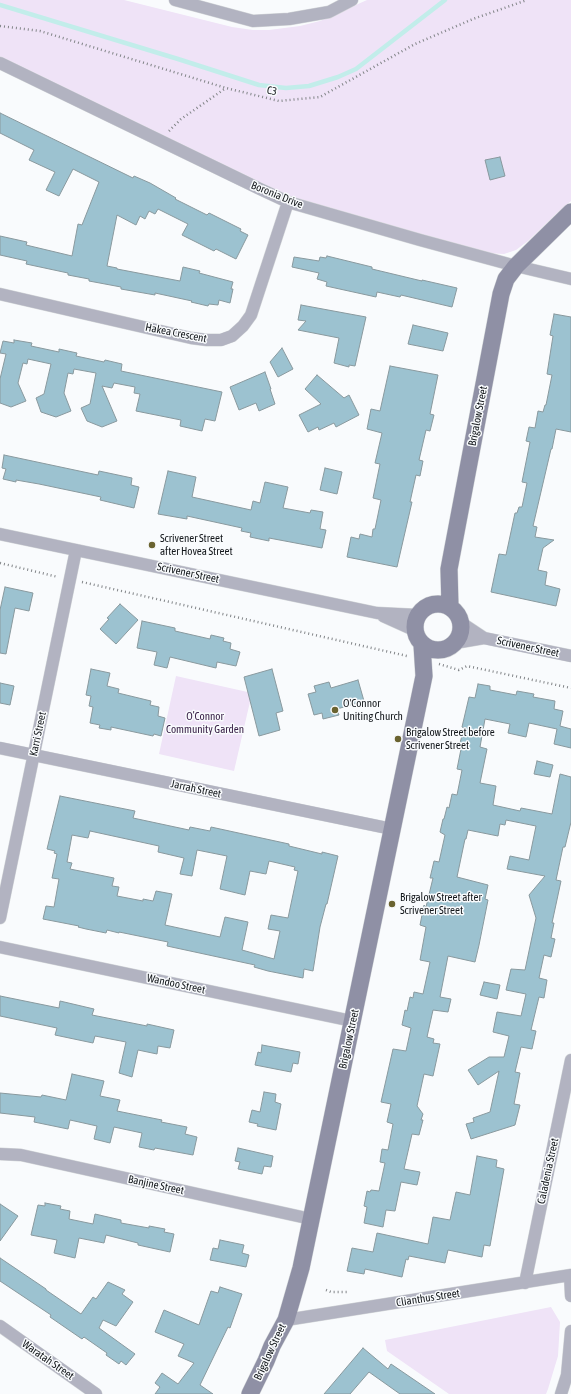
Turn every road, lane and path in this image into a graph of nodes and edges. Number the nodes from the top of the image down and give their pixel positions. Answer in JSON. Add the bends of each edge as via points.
{"nodes":[{"id":1,"x":175,"y":0,"type":"edge"},
{"id":2,"x":352,"y":0,"type":"edge"},
{"id":3,"x":527,"y":0,"type":"edge"},
{"id":4,"x":0,"y":26,"type":"edge"},
{"id":5,"x":0,"y":64,"type":"edge"},
{"id":6,"x":226,"y":88,"type":"junction"},
{"id":7,"x":161,"y":141,"type":"junction"},
{"id":8,"x":288,"y":202,"type":"junction"},
{"id":9,"x":571,"y":212,"type":"edge"},
{"id":10,"x":516,"y":266,"type":"junction"},
{"id":11,"x":571,"y":279,"type":"edge"},
{"id":12,"x":0,"y":294,"type":"edge"},
{"id":13,"x":0,"y":534,"type":"edge"},
{"id":14,"x":76,"y":550,"type":"junction"},
{"id":15,"x":0,"y":563,"type":"edge"},
{"id":16,"x":70,"y":580,"type":"junction"},
{"id":17,"x":442,"y":606,"type":"junction"},
{"id":18,"x":460,"y":622,"type":"junction"},
{"id":19,"x":418,"y":630,"type":"junction"},
{"id":20,"x":484,"y":638,"type":"junction"},
{"id":21,"x":449,"y":646,"type":"junction"},
{"id":22,"x":396,"y":654,"type":"dead end"},
{"id":23,"x":571,"y":656,"type":"edge"},
{"id":24,"x":460,"y":670,"type":"dead end"},
{"id":25,"x":424,"y":676,"type":"junction"},
{"id":26,"x":571,"y":688,"type":"edge"},
{"id":27,"x":0,"y":748,"type":"edge"},
{"id":28,"x":34,"y":755,"type":"junction"},
{"id":29,"x":392,"y":829,"type":"junction"},
{"id":30,"x":0,"y":918,"type":"edge"},
{"id":31,"x":0,"y":947,"type":"edge"},
{"id":32,"x":352,"y":1021,"type":"junction"},
{"id":33,"x":571,"y":1060,"type":"edge"},
{"id":34,"x":0,"y":1154,"type":"edge"},
{"id":35,"x":311,"y":1219,"type":"junction"},
{"id":36,"x":571,"y":1275,"type":"edge"},
{"id":37,"x":525,"y":1283,"type":"junction"},
{"id":38,"x":326,"y":1290,"type":"dead end"},
{"id":39,"x":348,"y":1292,"type":"dead end"},
{"id":40,"x":571,"y":1296,"type":"edge"},
{"id":41,"x":286,"y":1320,"type":"junction"},
{"id":42,"x":0,"y":1326,"type":"edge"},
{"id":43,"x":571,"y":1331,"type":"edge"},
{"id":44,"x":96,"y":1394,"type":"edge"},
{"id":45,"x":250,"y":1394,"type":"edge"},
{"id":46,"x":561,"y":1394,"type":"edge"}],
"edges":[{"from":1,"to":2,"type":"street","via":[[254,21],[289,19],[329,12]]},
{"from":3,"to":6,"type":"path","name":"C3","via":[[473,19],[415,44],[320,98],[279,101]]},
{"from":4,"to":6,"type":"path","name":"C3","via":[[40,31]]},
{"from":5,"to":7,"type":"street","name":"Boronia Drive"},
{"from":6,"to":7,"type":"path","via":[[181,119]]},
{"from":7,"to":8,"type":"street","name":"Boronia Drive"},
{"from":8,"to":10,"type":"street","name":"Boronia Drive"},
{"from":8,"to":12,"type":"street","name":"Hakea Crescent","via":[[251,315],[232,336],[220,340],[191,338]]},
{"from":9,"to":10,"type":"street","name":"Brigalow Street"},
{"from":10,"to":11,"type":"street","name":"Boronia Drive"},
{"from":10,"to":17,"type":"street","name":"Brigalow Street","via":[[506,279],[501,294]]},
{"from":13,"to":14,"type":"street","name":"Scrivener Street"},
{"from":14,"to":16,"type":"street","name":"Karri Street"},
{"from":14,"to":19,"type":"street","name":"Scrivener Street","via":[[377,613]]},
{"from":15,"to":16,"type":"path"},
{"from":16,"to":22,"type":"path"},
{"from":16,"to":28,"type":"street","name":"Karri Street"},
{"from":17,"to":18,"type":"street","via":[[458,615]]},
{"from":17,"to":19,"type":"street","via":[[425,608]]},
{"from":18,"to":20,"type":"street","name":"Scrivener Street"},
{"from":18,"to":21,"type":"street","via":[[461,633]]},
{"from":19,"to":21,"type":"street","via":[[428,649],[436,651]]},
{"from":19,"to":25,"type":"street","name":"Brigalow Street"},
{"from":20,"to":21,"type":"street","name":"Scrivener Street"},
{"from":20,"to":23,"type":"street","name":"Scrivener Street"},
{"from":21,"to":25,"type":"street","name":"Brigalow Street"},
{"from":24,"to":26,"type":"path","via":[[467,666]]},
{"from":25,"to":29,"type":"street","name":"Brigalow Street"},
{"from":27,"to":28,"type":"street","name":"Jarrah Street"},
{"from":28,"to":29,"type":"street","name":"Jarrah Street"},
{"from":28,"to":30,"type":"street","name":"Karri Street"},
{"from":29,"to":32,"type":"street","name":"Brigalow Street"},
{"from":31,"to":32,"type":"street","name":"Wandoo Street"},
{"from":32,"to":35,"type":"street","name":"Brigalow Street"},
{"from":33,"to":37,"type":"street","name":"Caladenia Street"},
{"from":34,"to":35,"type":"street","name":"Banjine Street","via":[[21,1155]]},
{"from":35,"to":41,"type":"street","name":"Brigalow Street","via":[[301,1268]]},
{"from":36,"to":37,"type":"street","name":"Clianthus Street"},
{"from":36,"to":40,"type":"street"},
{"from":37,"to":41,"type":"street","name":"Clianthus Street"},
{"from":38,"to":39,"type":"path"},
{"from":41,"to":45,"type":"street","name":"Brigalow Street"},
{"from":42,"to":44,"type":"street","name":"Waratah Street"},
{"from":43,"to":46,"type":"street","via":[[567,1375]]}]}
